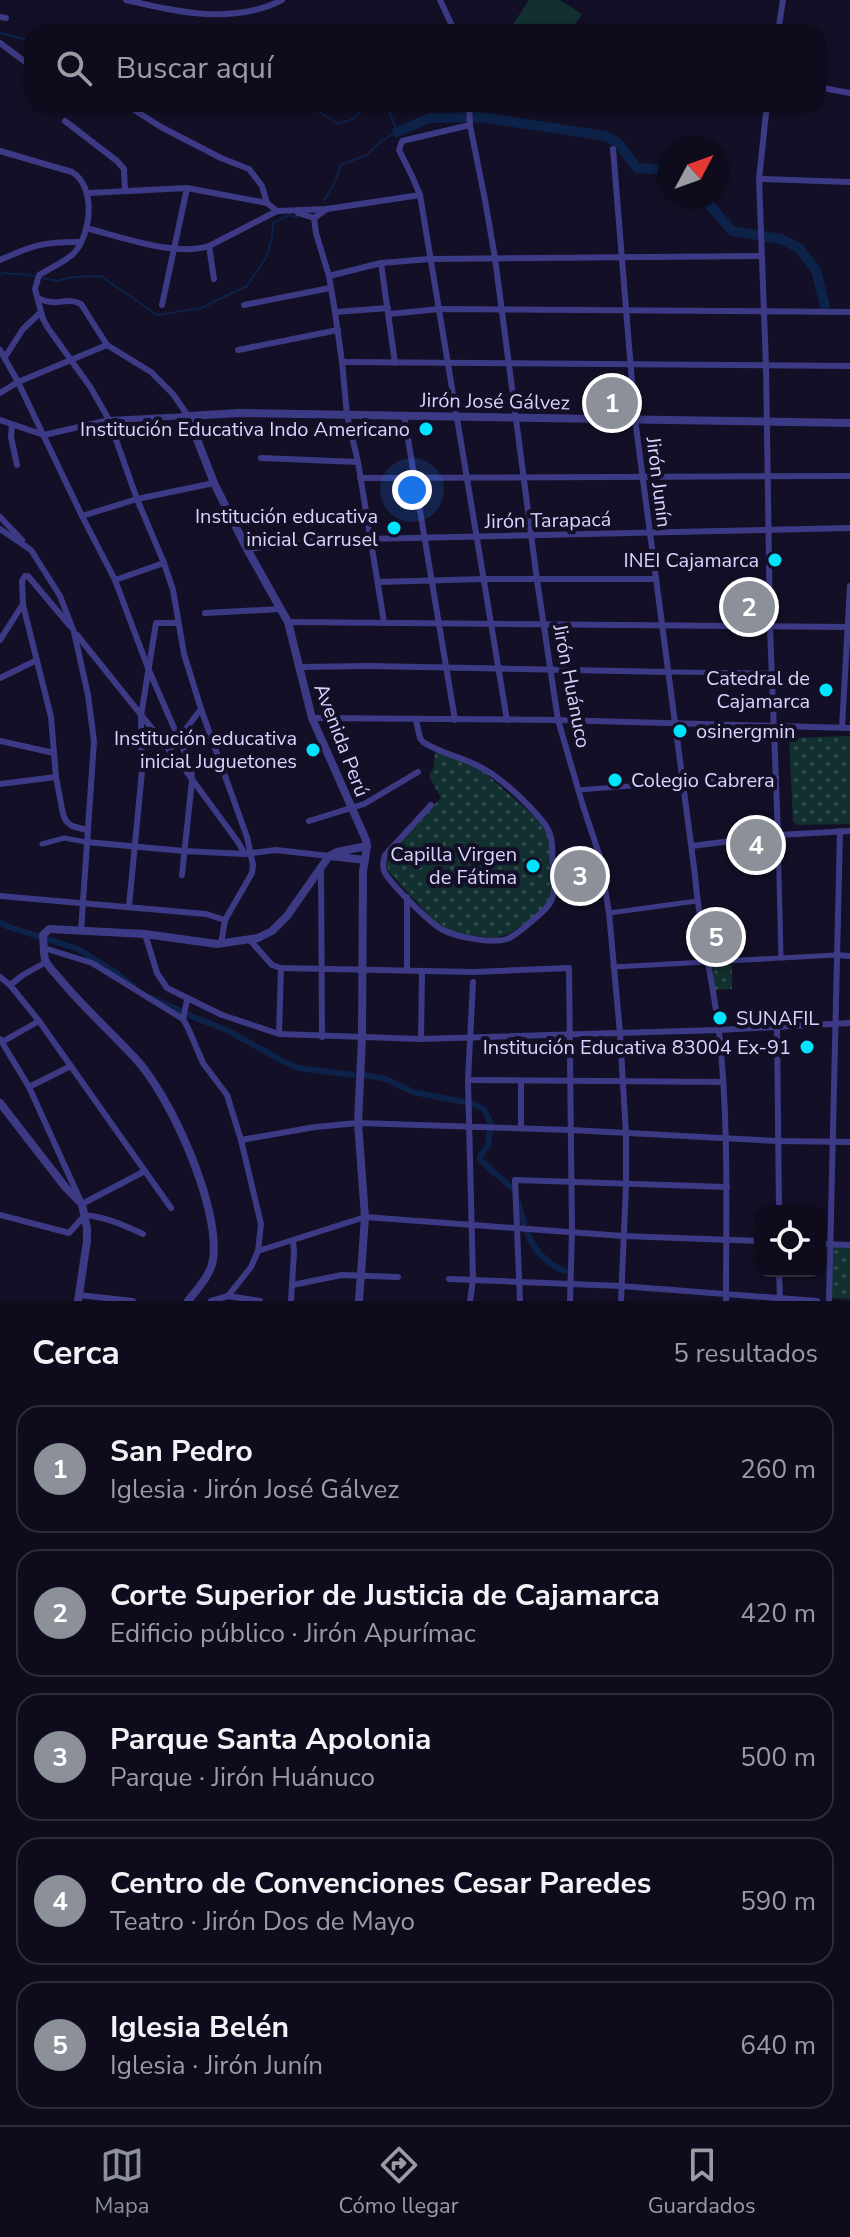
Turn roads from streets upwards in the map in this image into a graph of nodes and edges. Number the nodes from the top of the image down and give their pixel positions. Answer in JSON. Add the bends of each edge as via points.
{"nodes":[{"id":1,"x":126,"y":0,"type":"edge"},
{"id":2,"x":282,"y":0,"type":"edge"},
{"id":3,"x":440,"y":0,"type":"edge"},
{"id":4,"x":783,"y":0,"type":"edge"},
{"id":5,"x":451,"y":24,"type":"edge"},
{"id":6,"x":779,"y":24,"type":"edge"},
{"id":7,"x":0,"y":43,"type":"edge"},
{"id":8,"x":24,"y":61,"type":"edge"},
{"id":9,"x":826,"y":88,"type":"edge"},
{"id":10,"x":850,"y":93,"type":"edge"},
{"id":11,"x":138,"y":112,"type":"edge"},
{"id":12,"x":470,"y":112,"type":"edge"},
{"id":13,"x":766,"y":112,"type":"edge"},
{"id":14,"x":470,"y":120,"type":"junction"},
{"id":15,"x":65,"y":121,"type":"dead end"},
{"id":16,"x":613,"y":149,"type":"dead end"},
{"id":17,"x":0,"y":151,"type":"edge"},
{"id":18,"x":759,"y":179,"type":"junction"},
{"id":19,"x":850,"y":182,"type":"edge"},
{"id":20,"x":187,"y":188,"type":"junction"},
{"id":21,"x":125,"y":190,"type":"junction"},
{"id":22,"x":89,"y":193,"type":"junction"},
{"id":23,"x":420,"y":195,"type":"junction"},
{"id":24,"x":267,"y":203,"type":"junction"},
{"id":25,"x":327,"y":209,"type":"junction"},
{"id":26,"x":277,"y":211,"type":"junction"},
{"id":27,"x":293,"y":211,"type":"junction"},
{"id":28,"x":314,"y":218,"type":"junction"},
{"id":29,"x":86,"y":228,"type":"junction"},
{"id":30,"x":79,"y":242,"type":"junction"},
{"id":31,"x":209,"y":246,"type":"junction"},
{"id":32,"x":175,"y":250,"type":"junction"},
{"id":33,"x":761,"y":253,"type":"junction"},
{"id":34,"x":622,"y":256,"type":"junction"},
{"id":35,"x":495,"y":258,"type":"junction"},
{"id":36,"x":430,"y":259,"type":"junction"},
{"id":37,"x":0,"y":260,"type":"edge"},
{"id":38,"x":381,"y":263,"type":"junction"},
{"id":39,"x":329,"y":276,"type":"junction"},
{"id":40,"x":214,"y":279,"type":"dead end"},
{"id":41,"x":330,"y":288,"type":"junction"},
{"id":42,"x":38,"y":298,"type":"junction"},
{"id":43,"x":162,"y":305,"type":"dead end"},
{"id":44,"x":244,"y":305,"type":"dead end"},
{"id":45,"x":439,"y":309,"type":"junction"},
{"id":46,"x":388,"y":311,"type":"junction"},
{"id":47,"x":502,"y":311,"type":"junction"},
{"id":48,"x":764,"y":311,"type":"junction"},
{"id":49,"x":41,"y":312,"type":"junction"},
{"id":50,"x":335,"y":312,"type":"junction"},
{"id":51,"x":627,"y":312,"type":"junction"},
{"id":52,"x":850,"y":312,"type":"edge"},
{"id":53,"x":338,"y":330,"type":"junction"},
{"id":54,"x":107,"y":345,"type":"junction"},
{"id":55,"x":0,"y":350,"type":"edge"},
{"id":56,"x":238,"y":350,"type":"dead end"},
{"id":57,"x":5,"y":357,"type":"junction"},
{"id":58,"x":72,"y":361,"type":"junction"},
{"id":59,"x":342,"y":362,"type":"junction"},
{"id":60,"x":395,"y":363,"type":"junction"},
{"id":61,"x":448,"y":363,"type":"junction"},
{"id":62,"x":509,"y":364,"type":"junction"},
{"id":63,"x":629,"y":365,"type":"junction"},
{"id":64,"x":766,"y":366,"type":"junction"},
{"id":65,"x":850,"y":366,"type":"edge"},
{"id":66,"x":18,"y":382,"type":"junction"},
{"id":67,"x":0,"y":393,"type":"edge"},
{"id":68,"x":347,"y":415,"type":"junction"},
{"id":69,"x":404,"y":415,"type":"junction"},
{"id":70,"x":188,"y":416,"type":"junction"},
{"id":71,"x":457,"y":416,"type":"junction"},
{"id":72,"x":516,"y":418,"type":"junction"},
{"id":73,"x":635,"y":419,"type":"junction"},
{"id":74,"x":0,"y":420,"type":"edge"},
{"id":75,"x":109,"y":420,"type":"junction"},
{"id":76,"x":765,"y":421,"type":"junction"},
{"id":77,"x":850,"y":423,"type":"edge"},
{"id":78,"x":12,"y":425,"type":"junction"},
{"id":79,"x":44,"y":435,"type":"junction"},
{"id":80,"x":261,"y":458,"type":"dead end"},
{"id":81,"x":358,"y":462,"type":"junction"},
{"id":82,"x":17,"y":465,"type":"dead end"},
{"id":83,"x":767,"y":475,"type":"junction"},
{"id":84,"x":466,"y":476,"type":"junction"},
{"id":85,"x":850,"y":476,"type":"edge"},
{"id":86,"x":414,"y":477,"type":"junction"},
{"id":87,"x":524,"y":477,"type":"junction"},
{"id":88,"x":644,"y":477,"type":"junction"},
{"id":89,"x":360,"y":478,"type":"junction"},
{"id":90,"x":214,"y":483,"type":"junction"},
{"id":91,"x":137,"y":499,"type":"junction"},
{"id":92,"x":82,"y":516,"type":"junction"},
{"id":93,"x":0,"y":517,"type":"edge"},
{"id":94,"x":850,"y":528,"type":"edge"},
{"id":95,"x":0,"y":529,"type":"edge"},
{"id":96,"x":767,"y":530,"type":"junction"},
{"id":97,"x":650,"y":534,"type":"junction"},
{"id":98,"x":531,"y":535,"type":"junction"},
{"id":99,"x":476,"y":537,"type":"junction"},
{"id":100,"x":424,"y":538,"type":"junction"},
{"id":101,"x":370,"y":539,"type":"junction"},
{"id":102,"x":247,"y":549,"type":"junction"},
{"id":103,"x":31,"y":550,"type":"junction"},
{"id":104,"x":164,"y":563,"type":"junction"},
{"id":105,"x":485,"y":579,"type":"junction"},
{"id":106,"x":656,"y":579,"type":"junction"},
{"id":107,"x":115,"y":580,"type":"junction"},
{"id":108,"x":432,"y":580,"type":"junction"},
{"id":109,"x":537,"y":580,"type":"junction"},
{"id":110,"x":378,"y":582,"type":"junction"},
{"id":111,"x":850,"y":586,"type":"edge"},
{"id":112,"x":23,"y":604,"type":"junction"},
{"id":113,"x":280,"y":609,"type":"junction"},
{"id":114,"x":205,"y":613,"type":"dead end"},
{"id":115,"x":288,"y":622,"type":"junction"},
{"id":116,"x":384,"y":622,"type":"junction"},
{"id":117,"x":438,"y":622,"type":"junction"},
{"id":118,"x":178,"y":623,"type":"junction"},
{"id":119,"x":492,"y":624,"type":"junction"},
{"id":120,"x":544,"y":625,"type":"junction"},
{"id":121,"x":663,"y":626,"type":"junction"},
{"id":122,"x":770,"y":627,"type":"junction"},
{"id":123,"x":848,"y":627,"type":"edge"},
{"id":124,"x":74,"y":632,"type":"junction"},
{"id":125,"x":0,"y":640,"type":"edge"},
{"id":126,"x":37,"y":660,"type":"junction"},
{"id":127,"x":298,"y":667,"type":"junction"},
{"id":128,"x":148,"y":668,"type":"junction"},
{"id":129,"x":446,"y":668,"type":"junction"},
{"id":130,"x":499,"y":669,"type":"junction"},
{"id":131,"x":550,"y":670,"type":"junction"},
{"id":132,"x":669,"y":672,"type":"junction"},
{"id":133,"x":773,"y":673,"type":"junction"},
{"id":134,"x":0,"y":678,"type":"edge"},
{"id":135,"x":201,"y":709,"type":"junction"},
{"id":136,"x":141,"y":716,"type":"junction"},
{"id":137,"x":312,"y":718,"type":"junction"},
{"id":138,"x":416,"y":720,"type":"junction"},
{"id":139,"x":455,"y":720,"type":"junction"},
{"id":140,"x":507,"y":720,"type":"junction"},
{"id":141,"x":558,"y":720,"type":"junction"},
{"id":142,"x":675,"y":725,"type":"junction"},
{"id":143,"x":775,"y":727,"type":"junction"},
{"id":144,"x":842,"y":728,"type":"junction"},
{"id":145,"x":850,"y":728,"type":"edge"},
{"id":146,"x":179,"y":738,"type":"junction"},
{"id":147,"x":0,"y":741,"type":"edge"},
{"id":148,"x":169,"y":751,"type":"junction"},
{"id":149,"x":54,"y":753,"type":"junction"},
{"id":150,"x":418,"y":772,"type":"dead end"},
{"id":151,"x":56,"y":777,"type":"junction"},
{"id":152,"x":777,"y":778,"type":"junction"},
{"id":153,"x":192,"y":780,"type":"junction"},
{"id":154,"x":682,"y":782,"type":"junction"},
{"id":155,"x":0,"y":784,"type":"edge"},
{"id":156,"x":578,"y":790,"type":"junction"},
{"id":157,"x":431,"y":805,"type":"dead end"},
{"id":158,"x":351,"y":809,"type":"junction"},
{"id":159,"x":309,"y":821,"type":"dead end"},
{"id":160,"x":87,"y":830,"type":"junction"},
{"id":161,"x":840,"y":831,"type":"junction"},
{"id":162,"x":850,"y":831,"type":"edge"},
{"id":163,"x":778,"y":835,"type":"junction"},
{"id":164,"x":86,"y":842,"type":"junction"},
{"id":165,"x":42,"y":844,"type":"dead end"},
{"id":166,"x":692,"y":846,"type":"junction"},
{"id":167,"x":135,"y":848,"type":"junction"},
{"id":168,"x":184,"y":851,"type":"junction"},
{"id":169,"x":248,"y":854,"type":"junction"},
{"id":170,"x":366,"y":854,"type":"junction"},
{"id":171,"x":385,"y":855,"type":"junction"},
{"id":172,"x":329,"y":856,"type":"junction"},
{"id":173,"x":321,"y":868,"type":"junction"},
{"id":174,"x":182,"y":875,"type":"dead end"},
{"id":175,"x":0,"y":896,"type":"edge"},
{"id":176,"x":407,"y":897,"type":"junction"},
{"id":177,"x":697,"y":901,"type":"junction"},
{"id":178,"x":83,"y":902,"type":"junction"},
{"id":179,"x":129,"y":906,"type":"junction"},
{"id":180,"x":609,"y":913,"type":"junction"},
{"id":181,"x":225,"y":923,"type":"junction"},
{"id":182,"x":81,"y":931,"type":"junction"},
{"id":183,"x":145,"y":934,"type":"junction"},
{"id":184,"x":45,"y":938,"type":"junction"},
{"id":185,"x":245,"y":940,"type":"junction"},
{"id":186,"x":221,"y":944,"type":"junction"},
{"id":187,"x":836,"y":955,"type":"junction"},
{"id":188,"x":850,"y":956,"type":"edge"},
{"id":189,"x":781,"y":958,"type":"junction"},
{"id":190,"x":46,"y":962,"type":"junction"},
{"id":191,"x":707,"y":962,"type":"junction"},
{"id":192,"x":613,"y":967,"type":"junction"},
{"id":193,"x":281,"y":968,"type":"junction"},
{"id":194,"x":322,"y":969,"type":"junction"},
{"id":195,"x":362,"y":970,"type":"junction"},
{"id":196,"x":407,"y":970,"type":"junction"},
{"id":197,"x":422,"y":971,"type":"junction"},
{"id":198,"x":0,"y":977,"type":"edge"},
{"id":199,"x":473,"y":982,"type":"dead end"},
{"id":200,"x":10,"y":985,"type":"junction"},
{"id":201,"x":186,"y":1001,"type":"junction"},
{"id":202,"x":183,"y":1018,"type":"junction"},
{"id":203,"x":39,"y":1021,"type":"junction"},
{"id":204,"x":835,"y":1023,"type":"junction"},
{"id":205,"x":850,"y":1023,"type":"edge"},
{"id":206,"x":777,"y":1026,"type":"junction"},
{"id":207,"x":719,"y":1030,"type":"junction"},
{"id":208,"x":570,"y":1033,"type":"junction"},
{"id":209,"x":620,"y":1033,"type":"junction"},
{"id":210,"x":279,"y":1034,"type":"junction"},
{"id":211,"x":322,"y":1037,"type":"junction"},
{"id":212,"x":362,"y":1038,"type":"junction"},
{"id":213,"x":471,"y":1038,"type":"junction"},
{"id":214,"x":421,"y":1039,"type":"junction"},
{"id":215,"x":1,"y":1040,"type":"edge"},
{"id":216,"x":71,"y":1066,"type":"junction"},
{"id":217,"x":468,"y":1080,"type":"junction"},
{"id":218,"x":521,"y":1081,"type":"junction"},
{"id":219,"x":570,"y":1081,"type":"junction"},
{"id":220,"x":623,"y":1082,"type":"junction"},
{"id":221,"x":723,"y":1082,"type":"junction"},
{"id":222,"x":29,"y":1087,"type":"junction"},
{"id":223,"x":2,"y":1102,"type":"edge"},
{"id":224,"x":358,"y":1123,"type":"junction"},
{"id":225,"x":469,"y":1127,"type":"junction"},
{"id":226,"x":521,"y":1128,"type":"junction"},
{"id":227,"x":571,"y":1130,"type":"junction"},
{"id":228,"x":626,"y":1134,"type":"junction"},
{"id":229,"x":727,"y":1139,"type":"junction"},
{"id":230,"x":241,"y":1140,"type":"junction"},
{"id":231,"x":778,"y":1141,"type":"junction"},
{"id":232,"x":832,"y":1141,"type":"junction"},
{"id":233,"x":850,"y":1142,"type":"edge"},
{"id":234,"x":145,"y":1171,"type":"junction"},
{"id":235,"x":572,"y":1183,"type":"junction"},
{"id":236,"x":626,"y":1185,"type":"junction"},
{"id":237,"x":727,"y":1187,"type":"junction"},
{"id":238,"x":82,"y":1204,"type":"junction"},
{"id":239,"x":779,"y":1205,"type":"edge"},
{"id":240,"x":171,"y":1208,"type":"dead end"},
{"id":241,"x":0,"y":1215,"type":"edge"},
{"id":242,"x":85,"y":1215,"type":"junction"},
{"id":243,"x":365,"y":1217,"type":"junction"},
{"id":244,"x":470,"y":1225,"type":"junction"},
{"id":245,"x":518,"y":1229,"type":"junction"},
{"id":246,"x":572,"y":1232,"type":"junction"},
{"id":247,"x":143,"y":1234,"type":"dead end"},
{"id":248,"x":623,"y":1236,"type":"junction"},
{"id":249,"x":727,"y":1240,"type":"junction"},
{"id":250,"x":293,"y":1241,"type":"junction"},
{"id":251,"x":754,"y":1241,"type":"edge"},
{"id":252,"x":826,"y":1244,"type":"edge"},
{"id":253,"x":830,"y":1244,"type":"junction"},
{"id":254,"x":850,"y":1245,"type":"edge"},
{"id":255,"x":258,"y":1251,"type":"junction"},
{"id":256,"x":359,"y":1276,"type":"junction"},
{"id":257,"x":398,"y":1277,"type":"dead end"},
{"id":258,"x":779,"y":1277,"type":"edge"},
{"id":259,"x":449,"y":1279,"type":"dead end"},
{"id":260,"x":473,"y":1280,"type":"junction"},
{"id":261,"x":521,"y":1282,"type":"junction"},
{"id":262,"x":571,"y":1284,"type":"junction"},
{"id":263,"x":292,"y":1285,"type":"junction"},
{"id":264,"x":621,"y":1286,"type":"junction"},
{"id":265,"x":726,"y":1293,"type":"junction"},
{"id":266,"x":228,"y":1296,"type":"junction"},
{"id":267,"x":78,"y":1298,"type":"edge"},
{"id":268,"x":780,"y":1299,"type":"edge"},
{"id":269,"x":795,"y":1300,"type":"edge"},
{"id":270,"x":133,"y":1301,"type":"edge"},
{"id":271,"x":188,"y":1301,"type":"edge"},
{"id":272,"x":211,"y":1301,"type":"edge"},
{"id":273,"x":260,"y":1301,"type":"edge"},
{"id":274,"x":291,"y":1301,"type":"edge"},
{"id":275,"x":359,"y":1301,"type":"edge"},
{"id":276,"x":470,"y":1301,"type":"edge"},
{"id":277,"x":520,"y":1301,"type":"edge"},
{"id":278,"x":570,"y":1301,"type":"edge"},
{"id":279,"x":621,"y":1301,"type":"edge"},
{"id":280,"x":726,"y":1301,"type":"edge"},
{"id":281,"x":817,"y":1301,"type":"edge"},
{"id":282,"x":829,"y":1301,"type":"edge"}],
"edges":[{"from":1,"to":2,"type":"street","via":[[205,15],[256,11]]},
{"from":3,"to":5,"type":"street"},
{"from":4,"to":6,"type":"street"},
{"from":7,"to":8,"type":"street"},
{"from":9,"to":10,"type":"street"},
{"from":11,"to":24,"type":"street","via":[[249,169]]},
{"from":12,"to":14,"type":"street","name":"Jirón Huánuco"},
{"from":13,"to":18,"type":"street"},
{"from":14,"to":23,"type":"street","via":[[399,145]]},
{"from":14,"to":35,"type":"street","name":"Jirón Huánuco"},
{"from":15,"to":21,"type":"street","via":[[124,169]]},
{"from":16,"to":34,"type":"street","name":"Jirón Junín"},
{"from":17,"to":22,"type":"street","via":[[72,172]]},
{"from":18,"to":19,"type":"street"},
{"from":18,"to":33,"type":"street"},
{"from":20,"to":21,"type":"street"},
{"from":20,"to":24,"type":"street"},
{"from":20,"to":32,"type":"street"},
{"from":21,"to":22,"type":"street"},
{"from":22,"to":29,"type":"street"},
{"from":23,"to":25,"type":"street"},
{"from":23,"to":36,"type":"street"},
{"from":24,"to":26,"type":"street"},
{"from":25,"to":27,"type":"street"},
{"from":25,"to":28,"type":"street"},
{"from":26,"to":27,"type":"street"},
{"from":26,"to":31,"type":"street"},
{"from":27,"to":28,"type":"street"},
{"from":28,"to":39,"type":"street"},
{"from":29,"to":30,"type":"street"},
{"from":29,"to":32,"type":"street"},
{"from":30,"to":37,"type":"street","via":[[28,246]]},
{"from":30,"to":42,"type":"street","via":[[71,256],[38,277]]},
{"from":31,"to":32,"type":"street"},
{"from":31,"to":40,"type":"street"},
{"from":32,"to":43,"type":"street"},
{"from":33,"to":34,"type":"street"},
{"from":33,"to":48,"type":"street"},
{"from":34,"to":35,"type":"street"},
{"from":34,"to":51,"type":"street","name":"Jirón Junín"},
{"from":35,"to":36,"type":"street"},
{"from":35,"to":47,"type":"street","name":"Jirón Huánuco"},
{"from":36,"to":38,"type":"street"},
{"from":36,"to":45,"type":"street"},
{"from":38,"to":39,"type":"street"},
{"from":38,"to":46,"type":"street"},
{"from":39,"to":41,"type":"street"},
{"from":41,"to":44,"type":"street"},
{"from":41,"to":50,"type":"street"},
{"from":42,"to":49,"type":"street"},
{"from":42,"to":54,"type":"street","name":"Avenida Perú","via":[[51,304],[81,304]]},
{"from":45,"to":46,"type":"street"},
{"from":45,"to":47,"type":"street"},
{"from":45,"to":61,"type":"street"},
{"from":46,"to":50,"type":"street"},
{"from":46,"to":60,"type":"street"},
{"from":47,"to":51,"type":"street"},
{"from":47,"to":62,"type":"street","name":"Jirón Huánuco"},
{"from":48,"to":51,"type":"street"},
{"from":48,"to":52,"type":"street"},
{"from":48,"to":64,"type":"street"},
{"from":49,"to":57,"type":"street"},
{"from":49,"to":58,"type":"street"},
{"from":50,"to":53,"type":"street"},
{"from":51,"to":63,"type":"street","name":"Jirón Junín"},
{"from":53,"to":56,"type":"street"},
{"from":53,"to":59,"type":"street"},
{"from":54,"to":58,"type":"street"},
{"from":54,"to":70,"type":"street","name":"Avenida Perú","via":[[151,372]]},
{"from":55,"to":57,"type":"street"},
{"from":57,"to":66,"type":"street"},
{"from":58,"to":66,"type":"street"},
{"from":58,"to":75,"type":"street"},
{"from":59,"to":60,"type":"street"},
{"from":59,"to":68,"type":"street"},
{"from":60,"to":61,"type":"street"},
{"from":61,"to":62,"type":"street"},
{"from":61,"to":71,"type":"street"},
{"from":62,"to":63,"type":"street"},
{"from":62,"to":72,"type":"street","name":"Jirón Huánuco"},
{"from":63,"to":64,"type":"street"},
{"from":63,"to":73,"type":"street","name":"Jirón Junín"},
{"from":64,"to":65,"type":"street"},
{"from":64,"to":76,"type":"street"},
{"from":66,"to":67,"type":"street"},
{"from":66,"to":79,"type":"street"},
{"from":68,"to":69,"type":"street","name":"Jirón José Gálvez"},
{"from":68,"to":70,"type":"street","name":"Jirón José Gálvez"},
{"from":68,"to":81,"type":"street"},
{"from":69,"to":71,"type":"street","name":"Jirón José Gálvez"},
{"from":69,"to":86,"type":"street"},
{"from":70,"to":75,"type":"street"},
{"from":70,"to":90,"type":"street","name":"Avenida Perú"},
{"from":71,"to":72,"type":"street","name":"Jirón José Gálvez"},
{"from":71,"to":84,"type":"street"},
{"from":72,"to":73,"type":"street","name":"Jirón José Gálvez"},
{"from":72,"to":87,"type":"street","name":"Jirón Huánuco"},
{"from":73,"to":76,"type":"street","name":"Jirón José Gálvez"},
{"from":73,"to":88,"type":"street","name":"Jirón Junín"},
{"from":74,"to":78,"type":"street"},
{"from":75,"to":79,"type":"street"},
{"from":75,"to":91,"type":"street"},
{"from":76,"to":77,"type":"street","name":"Jirón José Gálvez"},
{"from":76,"to":83,"type":"street"},
{"from":78,"to":79,"type":"street"},
{"from":78,"to":82,"type":"street"},
{"from":79,"to":92,"type":"street"},
{"from":80,"to":81,"type":"street"},
{"from":81,"to":89,"type":"street"},
{"from":83,"to":85,"type":"street"},
{"from":83,"to":88,"type":"street"},
{"from":83,"to":96,"type":"street"},
{"from":84,"to":86,"type":"street"},
{"from":84,"to":87,"type":"street"},
{"from":84,"to":99,"type":"street"},
{"from":86,"to":89,"type":"street"},
{"from":86,"to":100,"type":"street"},
{"from":87,"to":88,"type":"street"},
{"from":87,"to":98,"type":"street","name":"Jirón Huánuco"},
{"from":88,"to":97,"type":"street","name":"Jirón Junín"},
{"from":89,"to":101,"type":"street"},
{"from":90,"to":91,"type":"street"},
{"from":90,"to":102,"type":"street","name":"Avenida Perú"},
{"from":91,"to":92,"type":"street"},
{"from":91,"to":104,"type":"street"},
{"from":92,"to":107,"type":"street"},
{"from":93,"to":103,"type":"street"},
{"from":94,"to":96,"type":"street","name":"Jirón Tarapacá"},
{"from":95,"to":103,"type":"street"},
{"from":96,"to":97,"type":"street","name":"Jirón Tarapacá"},
{"from":96,"to":122,"type":"street"},
{"from":97,"to":98,"type":"street","name":"Jirón Tarapacá"},
{"from":97,"to":106,"type":"street","name":"Jirón Junín"},
{"from":98,"to":99,"type":"street","name":"Jirón Tarapacá"},
{"from":98,"to":109,"type":"street","name":"Jirón Huánuco"},
{"from":99,"to":100,"type":"street","name":"Jirón Tarapacá"},
{"from":99,"to":105,"type":"street"},
{"from":100,"to":101,"type":"street","name":"Jirón Tarapacá"},
{"from":100,"to":108,"type":"street"},
{"from":101,"to":102,"type":"street","name":"Jirón Tarapacá"},
{"from":101,"to":110,"type":"street"},
{"from":102,"to":113,"type":"street","name":"Avenida Perú"},
{"from":103,"to":124,"type":"street","via":[[60,596]]},
{"from":104,"to":107,"type":"street"},
{"from":104,"to":118,"type":"street"},
{"from":105,"to":108,"type":"street"},
{"from":105,"to":109,"type":"street"},
{"from":105,"to":119,"type":"street"},
{"from":106,"to":109,"type":"street"},
{"from":106,"to":121,"type":"street","name":"Jirón Junín"},
{"from":107,"to":128,"type":"street"},
{"from":108,"to":110,"type":"street"},
{"from":108,"to":117,"type":"street"},
{"from":109,"to":120,"type":"street","name":"Jirón Huánuco"},
{"from":110,"to":116,"type":"street"},
{"from":111,"to":123,"type":"street"},
{"from":112,"to":124,"type":"street","via":[[22,577],[28,576]]},
{"from":112,"to":125,"type":"street"},
{"from":112,"to":126,"type":"street"},
{"from":113,"to":114,"type":"street"},
{"from":113,"to":115,"type":"street","name":"Avenida Perú"},
{"from":115,"to":116,"type":"street"},
{"from":115,"to":127,"type":"street","name":"Avenida Perú"},
{"from":116,"to":117,"type":"street"},
{"from":117,"to":119,"type":"street"},
{"from":117,"to":129,"type":"street"},
{"from":118,"to":128,"type":"street","via":[[155,624]]},
{"from":118,"to":135,"type":"street"},
{"from":119,"to":120,"type":"street"},
{"from":119,"to":130,"type":"street"},
{"from":120,"to":121,"type":"street"},
{"from":120,"to":131,"type":"street","name":"Jirón Huánuco"},
{"from":121,"to":122,"type":"street"},
{"from":121,"to":132,"type":"street","name":"Jirón Junín"},
{"from":122,"to":123,"type":"street"},
{"from":122,"to":133,"type":"street"},
{"from":123,"to":144,"type":"street"},
{"from":124,"to":136,"type":"street"},
{"from":124,"to":160,"type":"street","via":[[94,741]]},
{"from":126,"to":134,"type":"street"},
{"from":126,"to":149,"type":"street"},
{"from":127,"to":129,"type":"street"},
{"from":127,"to":137,"type":"street","name":"Avenida Perú"},
{"from":128,"to":136,"type":"street"},
{"from":128,"to":146,"type":"street"},
{"from":129,"to":130,"type":"street"},
{"from":129,"to":139,"type":"street"},
{"from":130,"to":131,"type":"street"},
{"from":130,"to":140,"type":"street"},
{"from":131,"to":132,"type":"street"},
{"from":131,"to":141,"type":"street","name":"Jirón Huánuco"},
{"from":132,"to":133,"type":"street"},
{"from":132,"to":142,"type":"street","name":"Jirón Junín"},
{"from":133,"to":143,"type":"street"},
{"from":135,"to":146,"type":"street"},
{"from":135,"to":169,"type":"street"},
{"from":136,"to":148,"type":"street"},
{"from":136,"to":167,"type":"street"},
{"from":137,"to":138,"type":"street"},
{"from":137,"to":158,"type":"street","name":"Avenida Perú"},
{"from":138,"to":139,"type":"street"},
{"from":138,"to":176,"type":"street","via":[[423,742],[485,769],[542,820],[552,836],[555,886],[544,911],[508,939],[443,930]]},
{"from":139,"to":140,"type":"street"},
{"from":140,"to":141,"type":"street"},
{"from":141,"to":142,"type":"street"},
{"from":141,"to":156,"type":"street","name":"Jirón Huánuco"},
{"from":142,"to":143,"type":"street"},
{"from":142,"to":154,"type":"street","name":"Jirón Junín"},
{"from":143,"to":144,"type":"street"},
{"from":143,"to":152,"type":"street"},
{"from":144,"to":145,"type":"street"},
{"from":146,"to":148,"type":"street"},
{"from":146,"to":153,"type":"street"},
{"from":147,"to":149,"type":"street"},
{"from":148,"to":153,"type":"street"},
{"from":149,"to":151,"type":"street"},
{"from":150,"to":158,"type":"street"},
{"from":151,"to":155,"type":"street"},
{"from":151,"to":160,"type":"street","via":[[66,821]]},
{"from":152,"to":154,"type":"street"},
{"from":152,"to":163,"type":"street"},
{"from":153,"to":168,"type":"street"},
{"from":153,"to":169,"type":"street"},
{"from":154,"to":156,"type":"street"},
{"from":154,"to":166,"type":"street","name":"Jirón Junín"},
{"from":156,"to":180,"type":"street","name":"Jirón Huánuco","via":[[600,857]]},
{"from":157,"to":171,"type":"street"},
{"from":158,"to":159,"type":"street"},
{"from":158,"to":170,"type":"street","name":"Avenida Perú"},
{"from":160,"to":164,"type":"street"},
{"from":161,"to":162,"type":"street"},
{"from":161,"to":163,"type":"street"},
{"from":161,"to":187,"type":"street"},
{"from":163,"to":166,"type":"street"},
{"from":163,"to":189,"type":"street"},
{"from":164,"to":165,"type":"street","via":[[64,838]]},
{"from":164,"to":167,"type":"street"},
{"from":164,"to":178,"type":"street"},
{"from":166,"to":177,"type":"street","name":"Jirón Junín"},
{"from":167,"to":168,"type":"street"},
{"from":167,"to":179,"type":"street"},
{"from":168,"to":169,"type":"street"},
{"from":168,"to":174,"type":"street"},
{"from":169,"to":172,"type":"street","via":[[276,850]]},
{"from":169,"to":181,"type":"street","via":[[252,873]]},
{"from":170,"to":171,"type":"street"},
{"from":170,"to":172,"type":"street"},
{"from":170,"to":172,"type":"street"},
{"from":170,"to":195,"type":"street","name":"Avenida Perú"},
{"from":171,"to":176,"type":"street","via":[[386,874]]},
{"from":172,"to":173,"type":"street"},
{"from":173,"to":185,"type":"street","via":[[272,931]]},
{"from":173,"to":194,"type":"street"},
{"from":175,"to":178,"type":"street"},
{"from":176,"to":196,"type":"street"},
{"from":177,"to":180,"type":"street"},
{"from":177,"to":191,"type":"street","name":"Jirón Junín"},
{"from":178,"to":179,"type":"street"},
{"from":178,"to":182,"type":"street"},
{"from":179,"to":181,"type":"street","via":[[206,914]]},
{"from":180,"to":192,"type":"street","name":"Jirón Huánuco"},
{"from":181,"to":185,"type":"street"},
{"from":181,"to":186,"type":"street"},
{"from":182,"to":183,"type":"street"},
{"from":182,"to":184,"type":"street"},
{"from":183,"to":186,"type":"street"},
{"from":183,"to":201,"type":"street","via":[[161,981]]},
{"from":184,"to":190,"type":"street"},
{"from":184,"to":202,"type":"street"},
{"from":185,"to":186,"type":"street"},
{"from":185,"to":193,"type":"street"},
{"from":187,"to":188,"type":"street"},
{"from":187,"to":189,"type":"street"},
{"from":187,"to":204,"type":"street"},
{"from":189,"to":191,"type":"street"},
{"from":190,"to":200,"type":"street"},
{"from":190,"to":271,"type":"street","via":[[137,1060],[180,1129],[198,1173],[214,1247],[210,1270]]},
{"from":191,"to":192,"type":"street"},
{"from":191,"to":207,"type":"street","name":"Jirón Junín"},
{"from":192,"to":209,"type":"street","name":"Jirón Huánuco"},
{"from":193,"to":194,"type":"street"},
{"from":193,"to":210,"type":"street"},
{"from":194,"to":195,"type":"street"},
{"from":194,"to":211,"type":"street"},
{"from":195,"to":196,"type":"street"},
{"from":195,"to":212,"type":"street","name":"Avenida Perú"},
{"from":196,"to":197,"type":"street"},
{"from":197,"to":208,"type":"street","via":[[569,968]]},
{"from":197,"to":214,"type":"street"},
{"from":198,"to":200,"type":"street"},
{"from":199,"to":213,"type":"street"},
{"from":200,"to":203,"type":"street"},
{"from":201,"to":202,"type":"street"},
{"from":201,"to":210,"type":"street"},
{"from":202,"to":230,"type":"street","via":[[203,1063],[227,1095]]},
{"from":203,"to":215,"type":"street"},
{"from":203,"to":216,"type":"street"},
{"from":204,"to":205,"type":"street"},
{"from":204,"to":206,"type":"street"},
{"from":204,"to":232,"type":"street"},
{"from":206,"to":207,"type":"street"},
{"from":206,"to":231,"type":"street"},
{"from":207,"to":209,"type":"street"},
{"from":207,"to":221,"type":"street","name":"Jirón Junín"},
{"from":208,"to":209,"type":"street"},
{"from":208,"to":213,"type":"street"},
{"from":208,"to":219,"type":"street"},
{"from":209,"to":220,"type":"street","name":"Jirón Huánuco"},
{"from":210,"to":211,"type":"street"},
{"from":211,"to":212,"type":"street"},
{"from":212,"to":214,"type":"street"},
{"from":212,"to":224,"type":"street","name":"Avenida Perú"},
{"from":213,"to":214,"type":"street"},
{"from":213,"to":217,"type":"street"},
{"from":215,"to":222,"type":"street"},
{"from":216,"to":222,"type":"street"},
{"from":216,"to":234,"type":"street"},
{"from":217,"to":218,"type":"street"},
{"from":217,"to":225,"type":"street"},
{"from":218,"to":219,"type":"street"},
{"from":218,"to":226,"type":"street"},
{"from":219,"to":220,"type":"street"},
{"from":219,"to":227,"type":"street"},
{"from":220,"to":221,"type":"street"},
{"from":220,"to":228,"type":"street","name":"Jirón Huánuco"},
{"from":221,"to":229,"type":"street","name":"Jirón Junín"},
{"from":222,"to":238,"type":"street"},
{"from":223,"to":238,"type":"street"},
{"from":224,"to":225,"type":"street"},
{"from":224,"to":230,"type":"street"},
{"from":224,"to":243,"type":"street","name":"Avenida Perú"},
{"from":225,"to":226,"type":"street"},
{"from":225,"to":244,"type":"street"},
{"from":226,"to":227,"type":"street"},
{"from":227,"to":228,"type":"street"},
{"from":227,"to":235,"type":"street"},
{"from":228,"to":229,"type":"street"},
{"from":228,"to":236,"type":"street","name":"Jirón Huánuco"},
{"from":229,"to":231,"type":"street"},
{"from":229,"to":237,"type":"street","name":"Jirón Junín"},
{"from":230,"to":255,"type":"street","via":[[261,1224]]},
{"from":231,"to":232,"type":"street"},
{"from":231,"to":239,"type":"street"},
{"from":232,"to":233,"type":"street"},
{"from":232,"to":253,"type":"street"},
{"from":234,"to":238,"type":"street"},
{"from":234,"to":240,"type":"street"},
{"from":235,"to":236,"type":"street"},
{"from":235,"to":245,"type":"street","via":[[515,1180]]},
{"from":235,"to":246,"type":"street"},
{"from":236,"to":237,"type":"street"},
{"from":236,"to":248,"type":"street","name":"Jirón Huánuco"},
{"from":237,"to":249,"type":"street","name":"Jirón Junín"},
{"from":238,"to":242,"type":"street"},
{"from":241,"to":242,"type":"street","via":[[69,1233]]},
{"from":242,"to":247,"type":"street"},
{"from":242,"to":267,"type":"street","via":[[87,1241]]},
{"from":243,"to":244,"type":"street"},
{"from":243,"to":250,"type":"street"},
{"from":243,"to":256,"type":"street","name":"Avenida Perú"},
{"from":244,"to":245,"type":"street"},
{"from":244,"to":260,"type":"street"},
{"from":245,"to":246,"type":"street"},
{"from":245,"to":261,"type":"street"},
{"from":246,"to":248,"type":"street"},
{"from":246,"to":262,"type":"street"},
{"from":248,"to":249,"type":"street"},
{"from":248,"to":264,"type":"street","name":"Jirón Huánuco"},
{"from":249,"to":251,"type":"street"},
{"from":249,"to":265,"type":"street","name":"Jirón Junín"},
{"from":250,"to":255,"type":"street"},
{"from":250,"to":263,"type":"street"},
{"from":252,"to":253,"type":"street"},
{"from":253,"to":254,"type":"street"},
{"from":253,"to":282,"type":"street"},
{"from":255,"to":266,"type":"street"},
{"from":256,"to":257,"type":"street"},
{"from":256,"to":263,"type":"street"},
{"from":256,"to":275,"type":"street","name":"Avenida Perú"},
{"from":258,"to":268,"type":"street"},
{"from":259,"to":260,"type":"street"},
{"from":260,"to":261,"type":"street"},
{"from":260,"to":276,"type":"street"},
{"from":261,"to":262,"type":"street"},
{"from":261,"to":277,"type":"street"},
{"from":262,"to":264,"type":"street"},
{"from":262,"to":278,"type":"street"},
{"from":263,"to":274,"type":"street"},
{"from":264,"to":265,"type":"street"},
{"from":264,"to":279,"type":"street","name":"Jirón Huánuco"},
{"from":265,"to":268,"type":"street"},
{"from":265,"to":280,"type":"street","name":"Jirón Junín"},
{"from":266,"to":272,"type":"street"},
{"from":266,"to":273,"type":"street"},
{"from":267,"to":270,"type":"street"},
{"from":268,"to":269,"type":"street"},
{"from":269,"to":281,"type":"street"}]}
